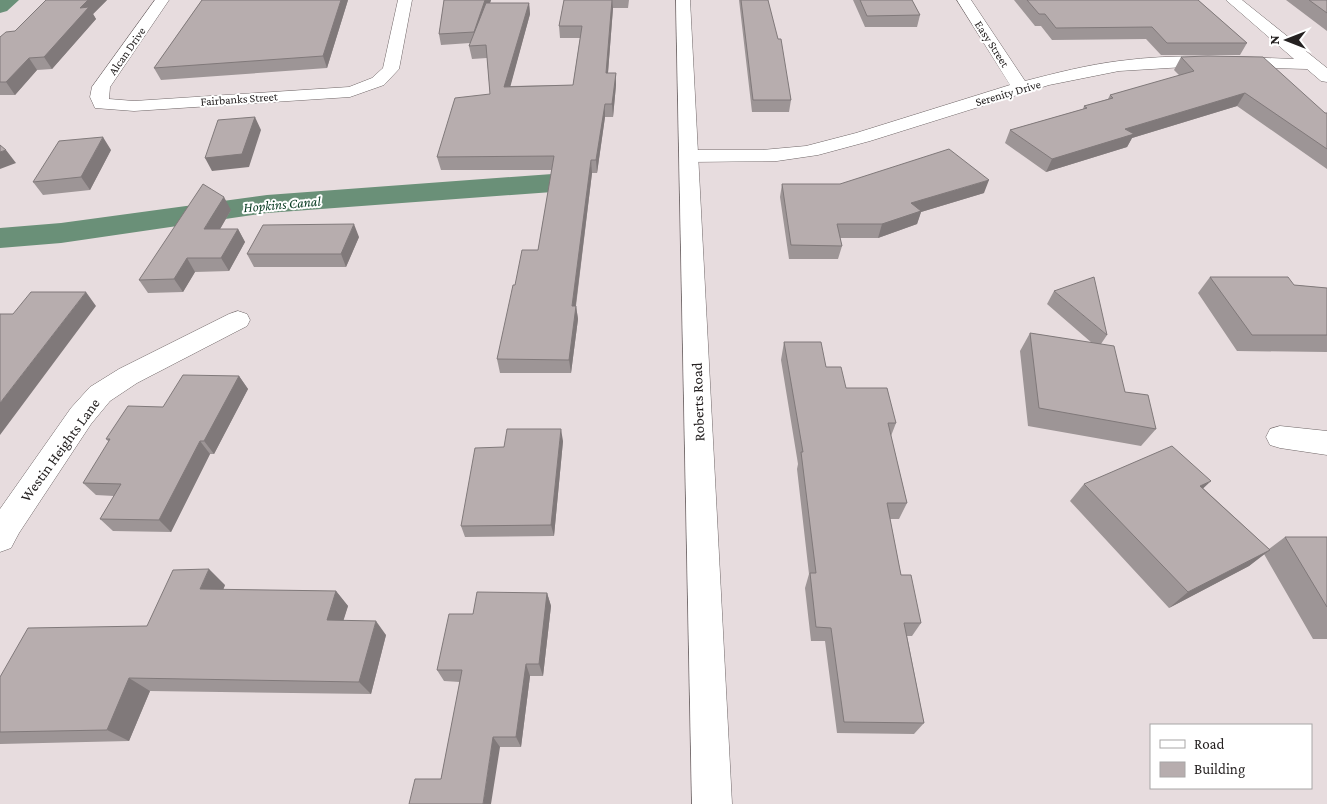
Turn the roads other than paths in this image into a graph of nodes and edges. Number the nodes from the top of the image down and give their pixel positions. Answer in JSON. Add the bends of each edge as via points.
{"nodes":[{"id":1,"x":162,"y":0,"type":"edge"},
{"id":2,"x":405,"y":0,"type":"edge"},
{"id":3,"x":683,"y":0,"type":"edge"},
{"id":4,"x":964,"y":0,"type":"edge"},
{"id":5,"x":1232,"y":0,"type":"edge"},
{"id":6,"x":1311,"y":64,"type":"junction"},
{"id":7,"x":1327,"y":77,"type":"edge"},
{"id":8,"x":1021,"y":88,"type":"junction"},
{"id":9,"x":101,"y":104,"type":"joint"},
{"id":10,"x":689,"y":156,"type":"junction"},
{"id":11,"x":238,"y":320,"type":"dead end"},
{"id":12,"x":1280,"y":437,"type":"dead end"},
{"id":13,"x":1327,"y":443,"type":"edge"},
{"id":14,"x":0,"y":538,"type":"edge"},
{"id":15,"x":712,"y":804,"type":"edge"}],
"edges":[{"from":1,"to":9,"type":"street","name":"Alcan Drive","via":[[101,88]]},
{"from":2,"to":9,"type":"street","name":"Fairbanks Street","via":[[391,69],[376,84],[350,92],[134,106]]},
{"from":3,"to":10,"type":"street","name":"Roberts Road"},
{"from":4,"to":8,"type":"street","name":"Easy Street"},
{"from":5,"to":6,"type":"street"},
{"from":6,"to":7,"type":"street"},
{"from":6,"to":8,"type":"street","name":"Serenity Drive","via":[[1124,64]]},
{"from":8,"to":10,"type":"street","name":"Serenity Drive","via":[[806,152]]},
{"from":10,"to":15,"type":"street","name":"Roberts Road"},
{"from":11,"to":14,"type":"street","name":"Westin Heights Lane","via":[[128,376],[100,394],[81,416]]},
{"from":12,"to":13,"type":"street"}]}
